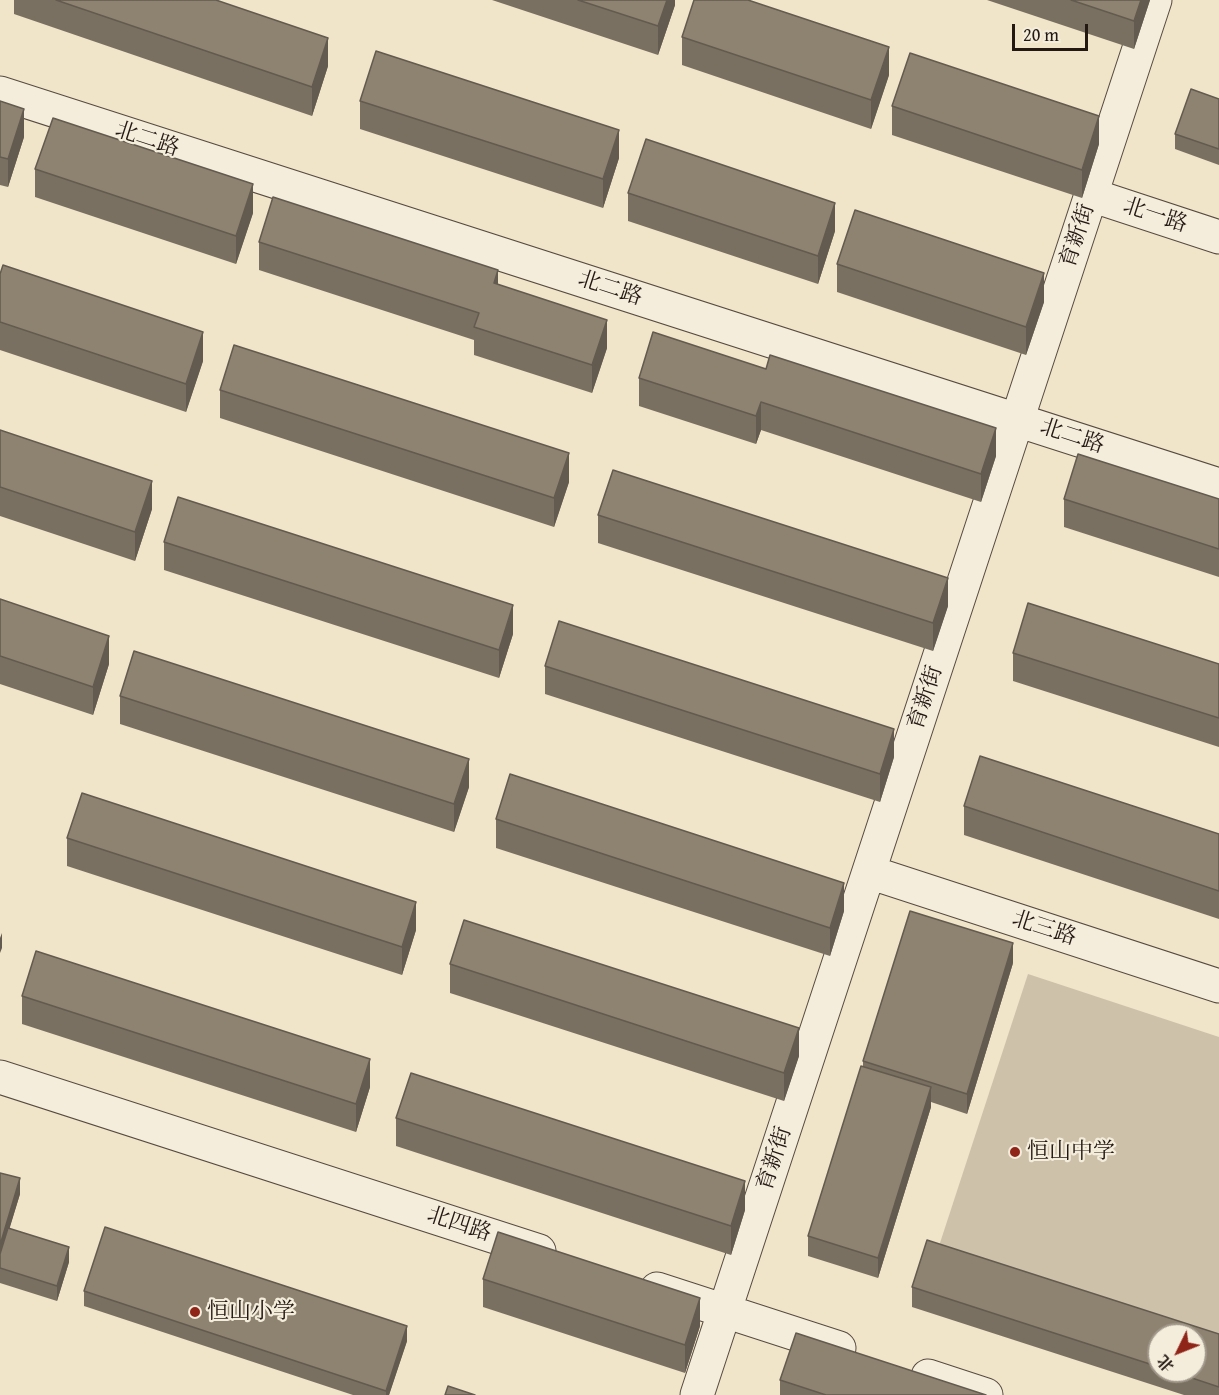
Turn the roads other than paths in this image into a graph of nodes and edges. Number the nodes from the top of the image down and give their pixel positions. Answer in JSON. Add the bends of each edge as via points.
{"nodes":[{"id":1,"x":1155,"y":0,"type":"edge"},
{"id":2,"x":0,"y":93,"type":"edge"},
{"id":3,"x":1091,"y":195,"type":"junction"},
{"id":4,"x":1219,"y":237,"type":"edge"},
{"id":5,"x":1017,"y":420,"type":"junction"},
{"id":6,"x":1219,"y":484,"type":"edge"},
{"id":7,"x":869,"y":872,"type":"junction"},
{"id":8,"x":1219,"y":986,"type":"edge"},
{"id":9,"x":0,"y":1077,"type":"edge"},
{"id":10,"x":566,"y":1260,"type":"edge"},
{"id":11,"x":623,"y":1278,"type":"edge"},
{"id":12,"x":725,"y":1311,"type":"junction"},
{"id":13,"x":697,"y":1395,"type":"edge"},
{"id":14,"x":986,"y":1395,"type":"edge"}],
"edges":[{"from":1,"to":3,"type":"street","name":"育新街"},
{"from":2,"to":5,"type":"street","name":"北二路"},
{"from":3,"to":4,"type":"street","name":"北一路"},
{"from":3,"to":5,"type":"street","name":"育新街"},
{"from":5,"to":6,"type":"street","name":"北二路"},
{"from":5,"to":7,"type":"street","name":"育新街"},
{"from":7,"to":8,"type":"street","name":"北三路"},
{"from":7,"to":12,"type":"street","name":"育新街"},
{"from":9,"to":10,"type":"street","name":"北四路"},
{"from":11,"to":12,"type":"street"},
{"from":12,"to":13,"type":"street","name":"育新街"},
{"from":12,"to":14,"type":"street"}]}
